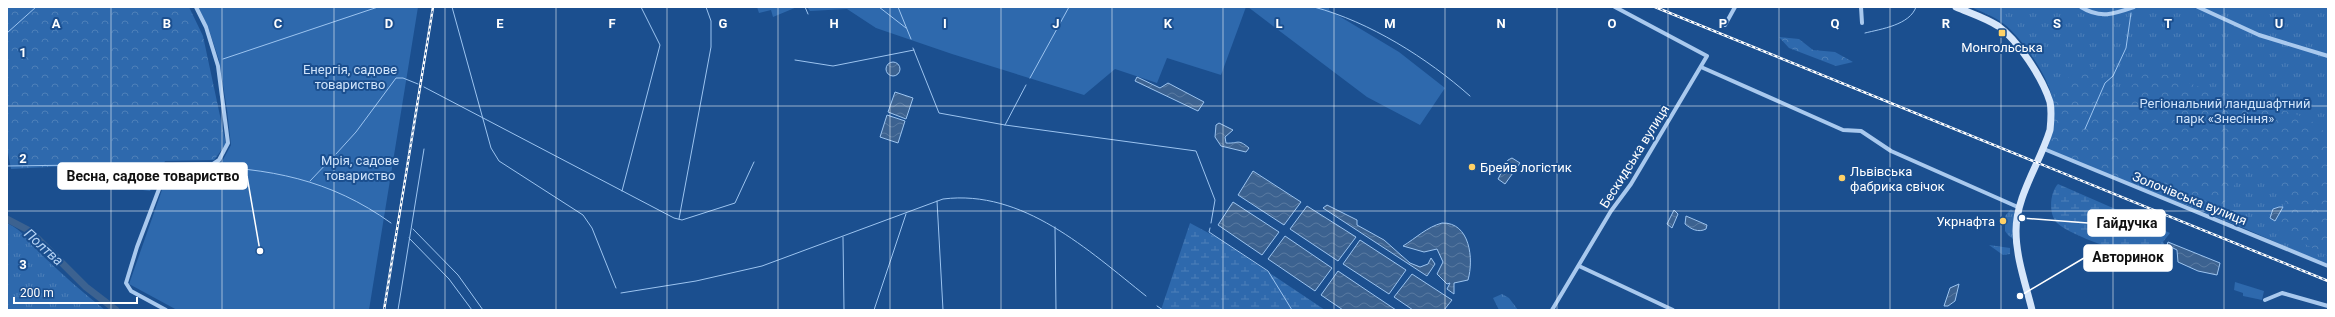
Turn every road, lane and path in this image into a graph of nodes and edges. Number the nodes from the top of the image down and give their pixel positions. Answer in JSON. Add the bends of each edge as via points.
{"nodes":[{"id":1,"x":196,"y":7,"type":"edge"},
{"id":2,"x":1615,"y":7,"type":"edge"},
{"id":3,"x":1735,"y":7,"type":"edge"},
{"id":4,"x":1861,"y":7,"type":"edge"},
{"id":5,"x":1956,"y":7,"type":"edge"},
{"id":6,"x":2081,"y":7,"type":"edge"},
{"id":7,"x":2134,"y":7,"type":"edge"},
{"id":8,"x":2198,"y":7,"type":"edge"},
{"id":9,"x":1862,"y":23,"type":"dead end"},
{"id":10,"x":1725,"y":25,"type":"dead end"},
{"id":11,"x":2328,"y":56,"type":"edge"},
{"id":12,"x":1701,"y":67,"type":"junction"},
{"id":13,"x":2044,"y":149,"type":"junction"},
{"id":14,"x":2020,"y":208,"type":"junction"},
{"id":15,"x":1579,"y":266,"type":"junction"},
{"id":16,"x":2328,"y":266,"type":"edge"},
{"id":17,"x":2265,"y":300,"type":"dead end"},
{"id":18,"x":2328,"y":306,"type":"edge"},
{"id":19,"x":166,"y":310,"type":"edge"},
{"id":20,"x":1552,"y":310,"type":"edge"},
{"id":21,"x":1673,"y":310,"type":"edge"},
{"id":22,"x":2032,"y":310,"type":"edge"}],
"edges":[{"from":1,"to":19,"type":"street","via":[[206,27],[218,66],[228,143],[219,160],[213,164],[172,165],[167,168],[149,214],[126,283],[131,291]]},
{"from":2,"to":12,"type":"street","name":"Бескидська вулиця","via":[[1706,56]]},
{"from":3,"to":10,"type":"street"},
{"from":4,"to":9,"type":"street"},
{"from":5,"to":13,"type":"main road","via":[[1998,26],[2006,33],[2043,84],[2052,116]]},
{"from":6,"to":7,"type":"street","via":[[2093,14],[2106,15]]},
{"from":8,"to":11,"type":"street","via":[[2258,35]]},
{"from":12,"to":14,"type":"street","via":[[1843,130],[1861,131],[1891,151]]},
{"from":12,"to":15,"type":"street","name":"Бескидська вулиця"},
{"from":13,"to":14,"type":"main road"},
{"from":13,"to":16,"type":"street","name":"Золочівська вулиця"},
{"from":14,"to":22,"type":"main road","via":[[2016,231],[2017,248]]},
{"from":15,"to":20,"type":"street","name":"Бескидська вулиця"},
{"from":15,"to":21,"type":"street"},
{"from":17,"to":18,"type":"street","via":[[2282,293]]}]}
